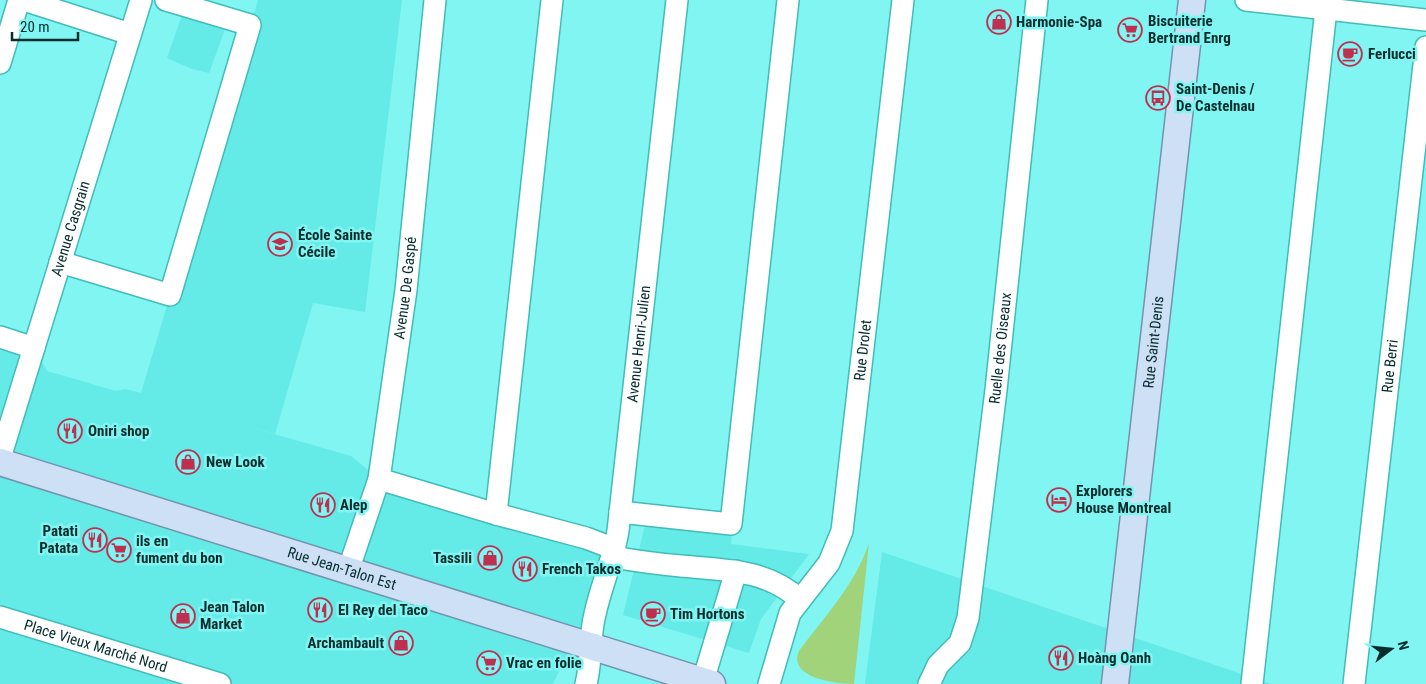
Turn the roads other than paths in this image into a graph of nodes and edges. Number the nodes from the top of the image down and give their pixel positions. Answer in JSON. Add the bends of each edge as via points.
{"nodes":[{"id":1,"x":19,"y":0,"type":"edge"},
{"id":2,"x":24,"y":0,"type":"edge"},
{"id":3,"x":141,"y":0,"type":"edge"},
{"id":4,"x":166,"y":0,"type":"edge"},
{"id":5,"x":435,"y":0,"type":"edge"},
{"id":6,"x":552,"y":0,"type":"edge"},
{"id":7,"x":677,"y":0,"type":"edge"},
{"id":8,"x":788,"y":0,"type":"edge"},
{"id":9,"x":903,"y":0,"type":"edge"},
{"id":10,"x":1037,"y":0,"type":"edge"},
{"id":11,"x":1192,"y":0,"type":"edge"},
{"id":12,"x":1246,"y":0,"type":"edge"},
{"id":13,"x":1326,"y":4,"type":"edge"},
{"id":14,"x":1426,"y":20,"type":"edge"},
{"id":15,"x":130,"y":34,"type":"junction"},
{"id":16,"x":1426,"y":47,"type":"edge"},
{"id":17,"x":0,"y":63,"type":"edge"},
{"id":18,"x":60,"y":262,"type":"junction"},
{"id":19,"x":0,"y":337,"type":"edge"},
{"id":20,"x":34,"y":348,"type":"junction"},
{"id":21,"x":0,"y":458,"type":"edge"},
{"id":22,"x":0,"y":462,"type":"edge"},
{"id":23,"x":378,"y":479,"type":"junction"},
{"id":24,"x":620,"y":512,"type":"junction"},
{"id":25,"x":496,"y":514,"type":"junction"},
{"id":26,"x":614,"y":553,"type":"junction"},
{"id":27,"x":348,"y":571,"type":"junction"},
{"id":28,"x":736,"y":571,"type":"junction"},
{"id":29,"x":800,"y":600,"type":"junction"},
{"id":30,"x":0,"y":617,"type":"edge"},
{"id":31,"x":592,"y":647,"type":"junction"},
{"id":32,"x":707,"y":682,"type":"edge"},
{"id":33,"x":219,"y":684,"type":"edge"},
{"id":34,"x":586,"y":684,"type":"edge"},
{"id":35,"x":769,"y":684,"type":"edge"},
{"id":36,"x":929,"y":684,"type":"edge"},
{"id":37,"x":1115,"y":684,"type":"edge"},
{"id":38,"x":1252,"y":684,"type":"edge"},
{"id":39,"x":1354,"y":684,"type":"edge"}],
"edges":[{"from":1,"to":17,"type":"street"},
{"from":2,"to":15,"type":"street"},
{"from":3,"to":15,"type":"street","name":"Avenue Casgrain"},
{"from":4,"to":18,"type":"street","via":[[250,25],[170,294]]},
{"from":5,"to":23,"type":"street","name":"Avenue De Gaspé","via":[[406,290]]},
{"from":6,"to":25,"type":"street"},
{"from":7,"to":24,"type":"street","name":"Avenue Henri-Julien"},
{"from":8,"to":24,"type":"street","via":[[731,524]]},
{"from":9,"to":29,"type":"street","name":"Rue Drolet","via":[[842,531],[829,563]]},
{"from":10,"to":36,"type":"street","name":"Ruelle des Oiseaux","via":[[969,610],[960,644],[938,665]]},
{"from":11,"to":37,"type":"main road","name":"Rue Saint-Denis"},
{"from":12,"to":13,"type":"street"},
{"from":13,"to":14,"type":"street"},
{"from":13,"to":38,"type":"street"},
{"from":15,"to":18,"type":"street","name":"Avenue Casgrain"},
{"from":16,"to":39,"type":"street","name":"Rue Berri"},
{"from":18,"to":20,"type":"street","name":"Avenue Casgrain"},
{"from":19,"to":20,"type":"street"},
{"from":20,"to":21,"type":"street","name":"Avenue Casgrain"},
{"from":22,"to":27,"type":"main road","name":"Rue Jean-Talon Est"},
{"from":23,"to":25,"type":"street"},
{"from":23,"to":27,"type":"street","name":"Avenue De Gaspé"},
{"from":24,"to":26,"type":"street","name":"Avenue Henri-Julien"},
{"from":25,"to":26,"type":"street","via":[[586,538]]},
{"from":26,"to":28,"type":"street"},
{"from":26,"to":31,"type":"street","name":"Avenue Henri-Julien","via":[[595,614]]},
{"from":27,"to":31,"type":"main road","name":"Rue Jean-Talon Est"},
{"from":28,"to":29,"type":"street","via":[[775,582]]},
{"from":28,"to":32,"type":"street"},
{"from":29,"to":35,"type":"street","name":"Rue Drolet","via":[[787,620]]},
{"from":30,"to":33,"type":"street","name":"Place Vieux Marché Nord"},
{"from":31,"to":32,"type":"main road","name":"Rue Jean-Talon Est"},
{"from":31,"to":34,"type":"street","name":"Avenue Henri-Julien"}]}
